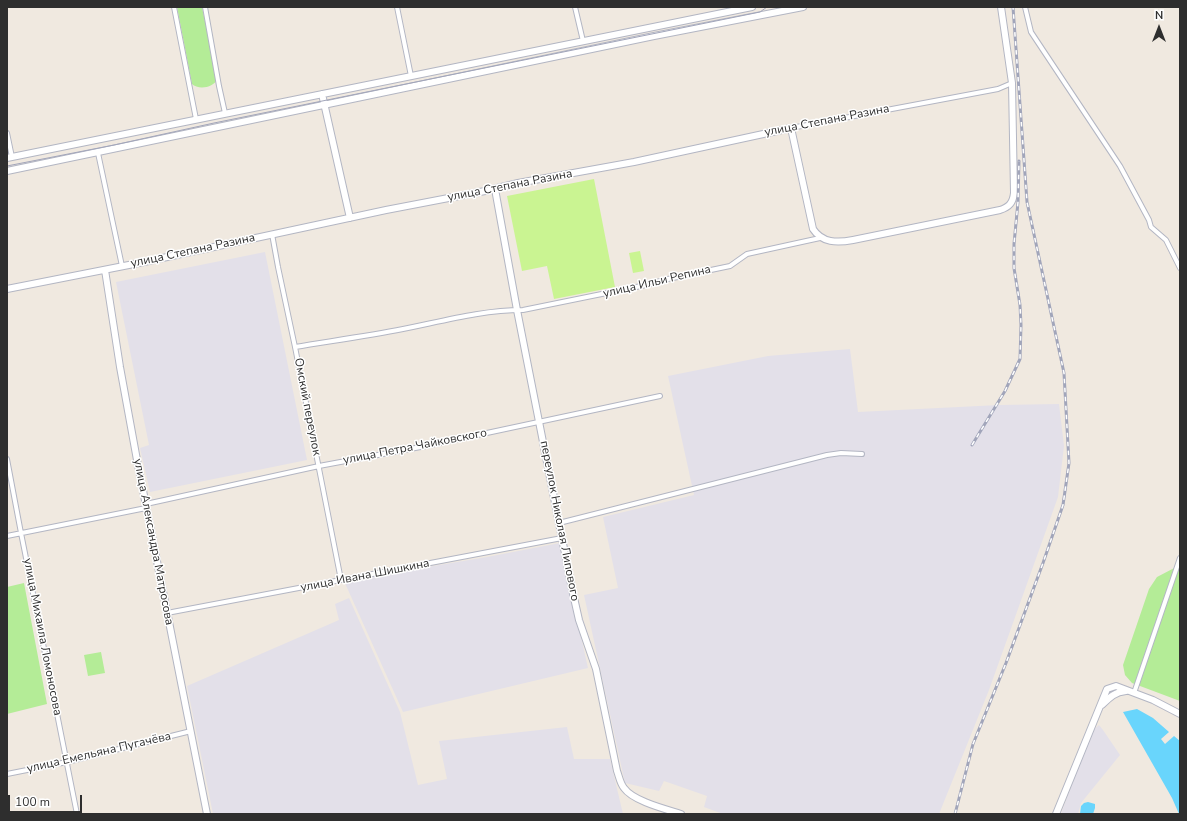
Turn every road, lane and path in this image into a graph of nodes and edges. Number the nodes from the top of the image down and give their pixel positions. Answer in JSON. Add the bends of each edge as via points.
{"nodes":[{"id":1,"x":174,"y":7,"type":"edge"},
{"id":2,"x":205,"y":7,"type":"edge"},
{"id":3,"x":398,"y":7,"type":"edge"},
{"id":4,"x":574,"y":7,"type":"edge"},
{"id":5,"x":752,"y":7,"type":"edge"},
{"id":6,"x":803,"y":7,"type":"edge"},
{"id":7,"x":1001,"y":7,"type":"edge"},
{"id":8,"x":1025,"y":7,"type":"edge"},
{"id":9,"x":768,"y":10,"type":"edge"},
{"id":10,"x":583,"y":41,"type":"junction"},
{"id":11,"x":411,"y":76,"type":"junction"},
{"id":12,"x":1012,"y":83,"type":"junction"},
{"id":13,"x":415,"y":87,"type":"junction"},
{"id":14,"x":322,"y":94,"type":"junction"},
{"id":15,"x":325,"y":106,"type":"junction"},
{"id":16,"x":225,"y":113,"type":"junction"},
{"id":17,"x":196,"y":119,"type":"junction"},
{"id":18,"x":791,"y":128,"type":"junction"},
{"id":19,"x":7,"y":133,"type":"edge"},
{"id":20,"x":98,"y":153,"type":"junction"},
{"id":21,"x":10,"y":157,"type":"edge"},
{"id":22,"x":15,"y":170,"type":"junction"},
{"id":23,"x":7,"y":171,"type":"edge"},
{"id":24,"x":496,"y":189,"type":"junction"},
{"id":25,"x":350,"y":218,"type":"junction"},
{"id":26,"x":272,"y":234,"type":"junction"},
{"id":27,"x":820,"y":238,"type":"junction"},
{"id":28,"x":122,"y":266,"type":"junction"},
{"id":29,"x":1180,"y":268,"type":"edge"},
{"id":30,"x":105,"y":270,"type":"junction"},
{"id":31,"x":7,"y":289,"type":"edge"},
{"id":32,"x":517,"y":310,"type":"junction"},
{"id":33,"x":295,"y":347,"type":"junction"},
{"id":34,"x":660,"y":396,"type":"dead end"},
{"id":35,"x":539,"y":421,"type":"junction"},
{"id":36,"x":862,"y":454,"type":"dead end"},
{"id":37,"x":7,"y":459,"type":"edge"},
{"id":38,"x":319,"y":466,"type":"junction"},
{"id":39,"x":146,"y":506,"type":"junction"},
{"id":40,"x":559,"y":523,"type":"junction"},
{"id":41,"x":21,"y":533,"type":"junction"},
{"id":42,"x":7,"y":536,"type":"edge"},
{"id":43,"x":562,"y":538,"type":"junction"},
{"id":44,"x":1180,"y":558,"type":"edge"},
{"id":45,"x":341,"y":580,"type":"junction"},
{"id":46,"x":167,"y":613,"type":"junction"},
{"id":47,"x":1131,"y":692,"type":"junction"},
{"id":48,"x":1180,"y":714,"type":"edge"},
{"id":49,"x":191,"y":731,"type":"junction"},
{"id":50,"x":66,"y":762,"type":"junction"},
{"id":51,"x":7,"y":774,"type":"edge"},
{"id":52,"x":77,"y":814,"type":"edge"},
{"id":53,"x":208,"y":814,"type":"edge"},
{"id":54,"x":680,"y":814,"type":"edge"},
{"id":55,"x":1056,"y":814,"type":"edge"}],
"edges":[{"from":1,"to":17,"type":"street"},
{"from":2,"to":16,"type":"street"},
{"from":3,"to":11,"type":"street"},
{"from":4,"to":10,"type":"street"},
{"from":5,"to":10,"type":"street"},
{"from":6,"to":9,"type":"street"},
{"from":7,"to":12,"type":"street"},
{"from":8,"to":29,"type":"street","via":[[1031,32],[1120,166],[1151,227],[1164,238]]},
{"from":9,"to":13,"type":"street"},
{"from":10,"to":11,"type":"street"},
{"from":11,"to":13,"type":"street"},
{"from":11,"to":14,"type":"street"},
{"from":12,"to":18,"type":"street","name":"улица Степана Разина","via":[[998,89]]},
{"from":12,"to":27,"type":"street","name":"улица Ильи Репина","via":[[1012,203],[995,212],[853,240],[832,242]]},
{"from":13,"to":15,"type":"street"},
{"from":14,"to":15,"type":"street"},
{"from":14,"to":16,"type":"street"},
{"from":15,"to":20,"type":"street"},
{"from":15,"to":25,"type":"street"},
{"from":16,"to":17,"type":"street"},
{"from":17,"to":21,"type":"street"},
{"from":18,"to":24,"type":"street","name":"улица Степана Разина"},
{"from":18,"to":27,"type":"street","via":[[813,229]]},
{"from":19,"to":21,"type":"street"},
{"from":20,"to":22,"type":"street"},
{"from":20,"to":28,"type":"street"},
{"from":21,"to":22,"type":"street"},
{"from":22,"to":23,"type":"street"},
{"from":24,"to":25,"type":"street","name":"улица Степана Разина"},
{"from":24,"to":32,"type":"street","name":"переулок Николая Липового"},
{"from":25,"to":26,"type":"street","name":"улица Степана Разина"},
{"from":26,"to":28,"type":"street","name":"улица Степана Разина"},
{"from":26,"to":33,"type":"street","name":"Омский переулок"},
{"from":27,"to":32,"type":"street","name":"улица Ильи Репина","via":[[747,254],[730,266],[646,286]]},
{"from":28,"to":30,"type":"street","name":"улица Степана Разина"},
{"from":30,"to":31,"type":"street","name":"улица Степана Разина"},
{"from":30,"to":39,"type":"street","name":"улица Александра Матросова"},
{"from":32,"to":33,"type":"street","name":"улица Ильи Репина","via":[[458,317]]},
{"from":32,"to":35,"type":"street","name":"переулок Николая Липового"},
{"from":33,"to":38,"type":"street","name":"Омский переулок"},
{"from":34,"to":35,"type":"street","name":"улица Петра Чайковского"},
{"from":35,"to":38,"type":"street","name":"улица Петра Чайковского"},
{"from":35,"to":40,"type":"street","name":"переулок Николая Липового"},
{"from":36,"to":40,"type":"street","via":[[827,455]]},
{"from":37,"to":41,"type":"street","name":"улица Михаила Ломоносова"},
{"from":38,"to":39,"type":"street","name":"улица Петра Чайковского"},
{"from":38,"to":45,"type":"street","name":"Омский переулок"},
{"from":39,"to":41,"type":"street","name":"улица Петра Чайковского"},
{"from":39,"to":46,"type":"street","name":"улица Александра Матросова"},
{"from":40,"to":43,"type":"street","name":"переулок Николая Липового"},
{"from":41,"to":42,"type":"street","name":"улица Петра Чайковского"},
{"from":41,"to":50,"type":"street","name":"улица Михаила Ломоносова"},
{"from":43,"to":45,"type":"street","name":"улица Ивана Шишкина"},
{"from":43,"to":54,"type":"street","name":"переулок Николая Липового","via":[[579,620],[596,670],[620,782],[634,797]]},
{"from":44,"to":47,"type":"street"},
{"from":45,"to":46,"type":"street","name":"улица Ивана Шишкина"},
{"from":46,"to":49,"type":"street","name":"улица Александра Матросова"},
{"from":47,"to":48,"type":"street"},
{"from":47,"to":55,"type":"street","via":[[1119,692],[1100,707]]},
{"from":49,"to":50,"type":"street","name":"улица Емельяна Пугачёва"},
{"from":49,"to":53,"type":"street","name":"улица Александра Матросова"},
{"from":50,"to":51,"type":"street","name":"улица Емельяна Пугачёва"},
{"from":50,"to":52,"type":"street","name":"улица Михаила Ломоносова"}]}
